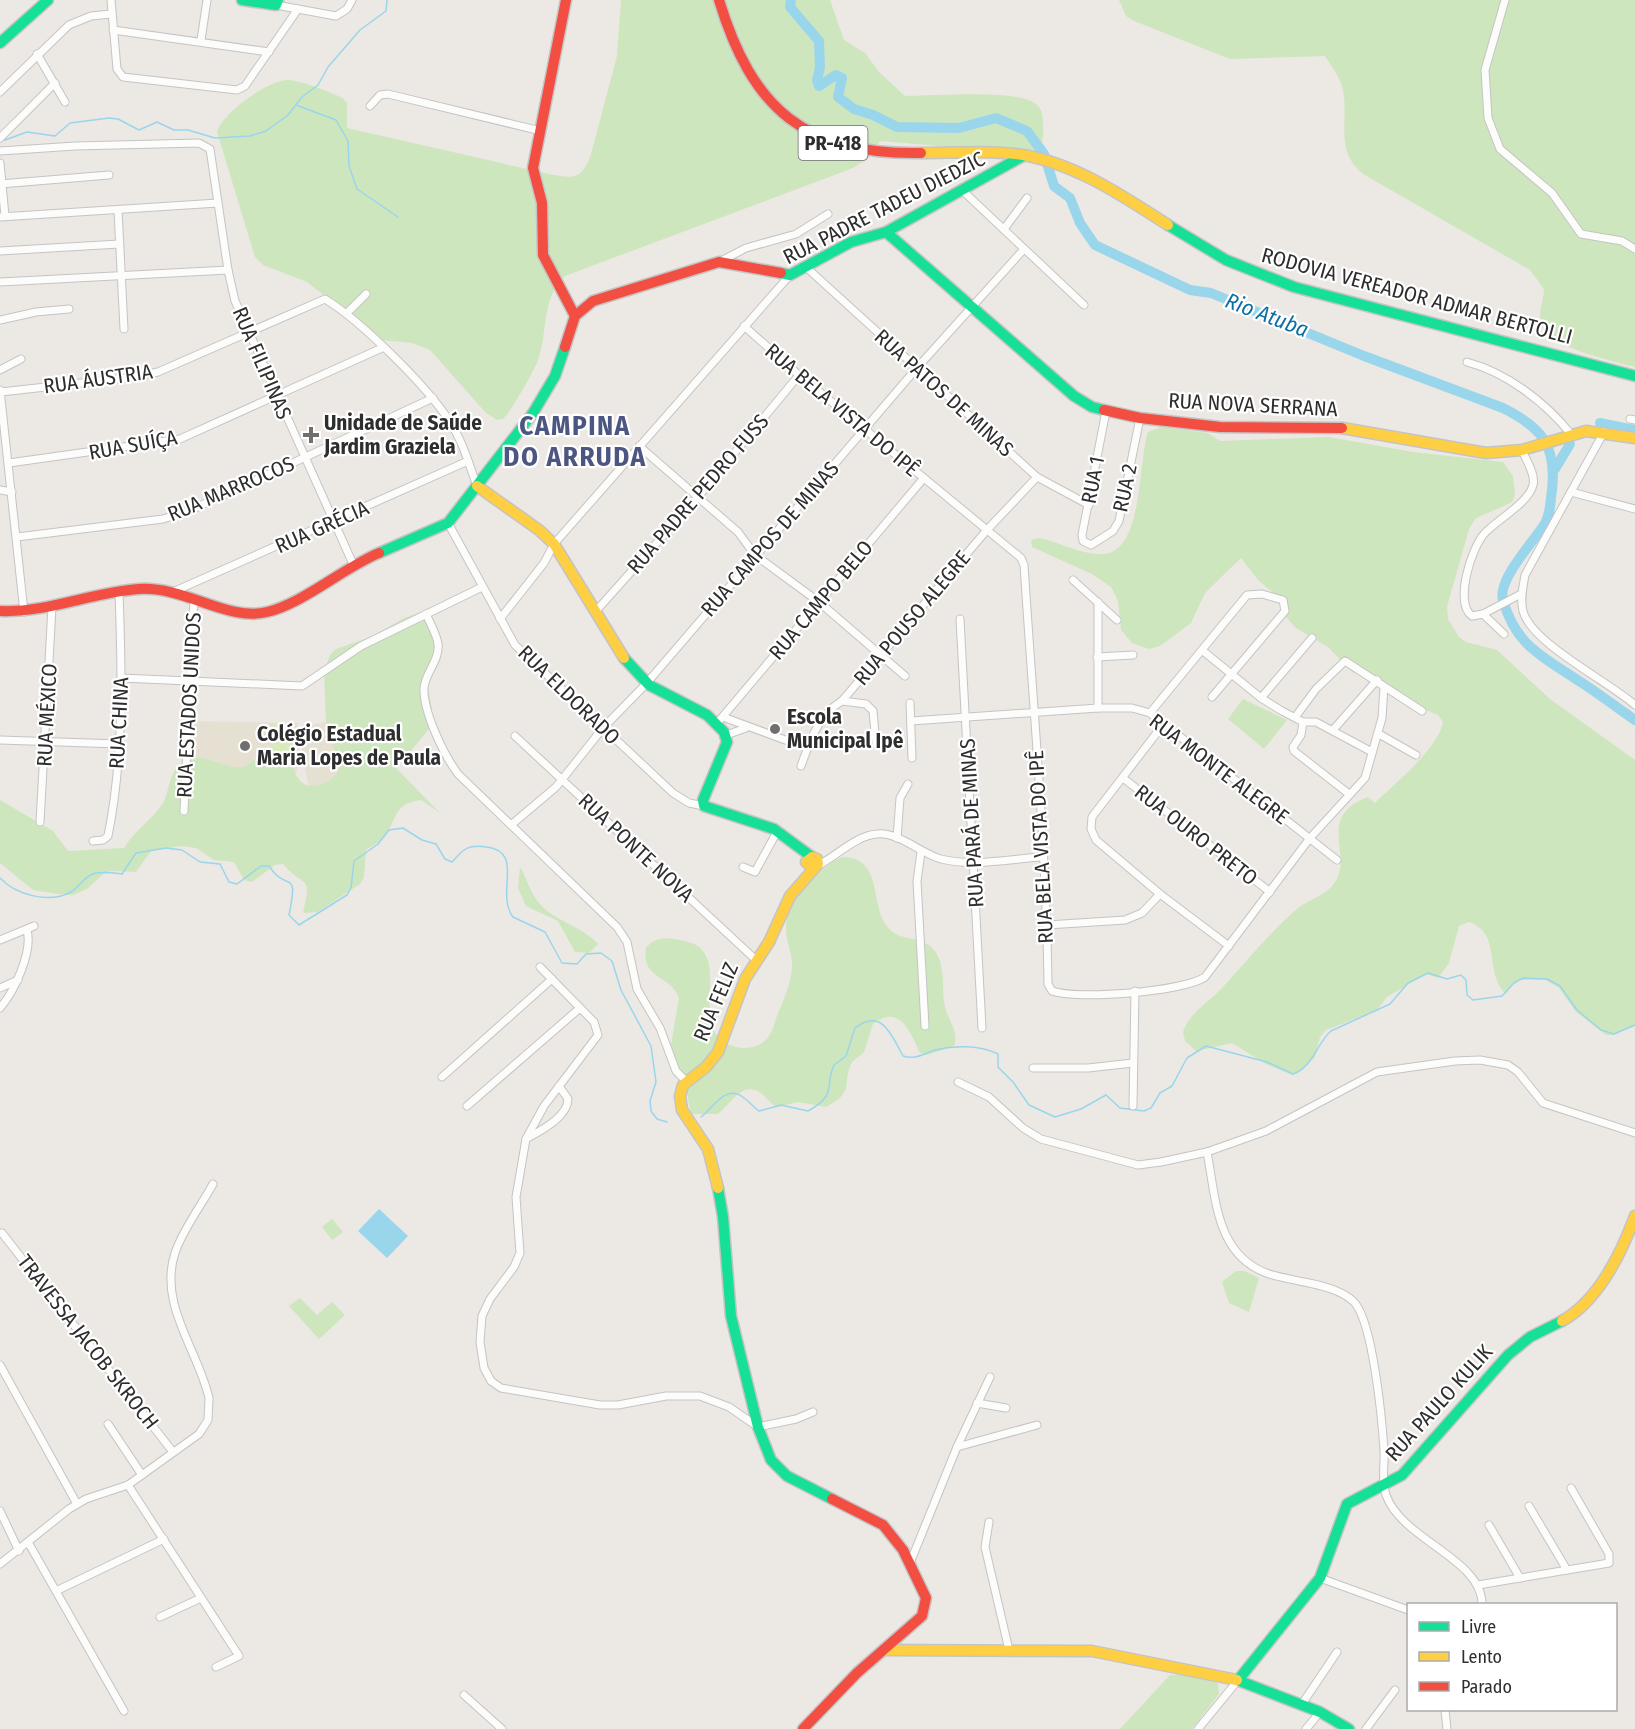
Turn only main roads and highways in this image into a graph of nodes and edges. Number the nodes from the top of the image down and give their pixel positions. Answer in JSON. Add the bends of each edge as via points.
{"nodes":[{"id":1,"x":48,"y":0,"type":"edge"},
{"id":2,"x":242,"y":0,"type":"edge"},
{"id":3,"x":566,"y":0,"type":"edge"},
{"id":4,"x":718,"y":0,"type":"edge"},
{"id":5,"x":277,"y":2,"type":"edge"},
{"id":6,"x":0,"y":43,"type":"edge"},
{"id":7,"x":1029,"y":157,"type":"junction"},
{"id":8,"x":886,"y":232,"type":"junction"},
{"id":9,"x":575,"y":316,"type":"junction"},
{"id":10,"x":1635,"y":376,"type":"edge"},
{"id":11,"x":1635,"y":438,"type":"edge"},
{"id":12,"x":477,"y":486,"type":"junction"},
{"id":13,"x":0,"y":611,"type":"edge"},
{"id":14,"x":1635,"y":1216,"type":"edge"},
{"id":15,"x":883,"y":1650,"type":"junction"},
{"id":16,"x":1239,"y":1679,"type":"junction"},
{"id":17,"x":803,"y":1729,"type":"edge"},
{"id":18,"x":1349,"y":1729,"type":"edge"}],
"edges":[{"from":1,"to":6,"type":"main road"},
{"from":2,"to":5,"type":"main road"},
{"from":3,"to":9,"type":"main road","via":[[532,168],[542,203],[543,255]]},
{"from":4,"to":7,"type":"main road","name":"RODOVIA VEREADOR ADMAR BERTOLLI","number":"PR-418","via":[[728,33],[761,94],[783,116],[815,135],[841,146],[880,154]]},
{"from":7,"to":8,"type":"main road","name":"RUA PADRE TADEU DIEDZIC"},
{"from":7,"to":10,"type":"main road","name":"RODOVIA VEREADOR ADMAR BERTOLLI","number":"PR-418","via":[[1049,161],[1115,193],[1197,243],[1274,281]]},
{"from":8,"to":9,"type":"main road","name":"RUA PADRE TADEU DIEDZIC","via":[[851,242],[790,275],[719,262],[593,301]]},
{"from":8,"to":11,"type":"main road","name":"RUA NOVA SERRANA","via":[[1074,396],[1106,411],[1220,427],[1338,427],[1486,453],[1526,449],[1571,434],[1604,432]]},
{"from":9,"to":12,"type":"main road","via":[[548,391]]},
{"from":12,"to":13,"type":"main road","via":[[448,523],[353,564],[296,601],[264,613],[241,614],[155,588],[24,612]]},
{"from":12,"to":15,"type":"main road","name":"RUA FELIZ","via":[[554,544],[621,652],[646,684],[721,719],[727,742],[704,806],[778,830],[797,843],[812,863],[745,979],[718,1052],[686,1081],[680,1096],[682,1110],[713,1163],[723,1217],[730,1309],[758,1427],[771,1460],[781,1472],[874,1519],[896,1540],[926,1598],[926,1606],[915,1623]]},
{"from":14,"to":16,"type":"main road","name":"RUA PAULO KULIK","via":[[1607,1273],[1582,1306],[1508,1355],[1402,1475],[1347,1504],[1320,1578]]},
{"from":15,"to":16,"type":"main road","via":[[1083,1650]]},
{"from":15,"to":17,"type":"main road"},
{"from":16,"to":18,"type":"main road","via":[[1320,1712]]}]}
